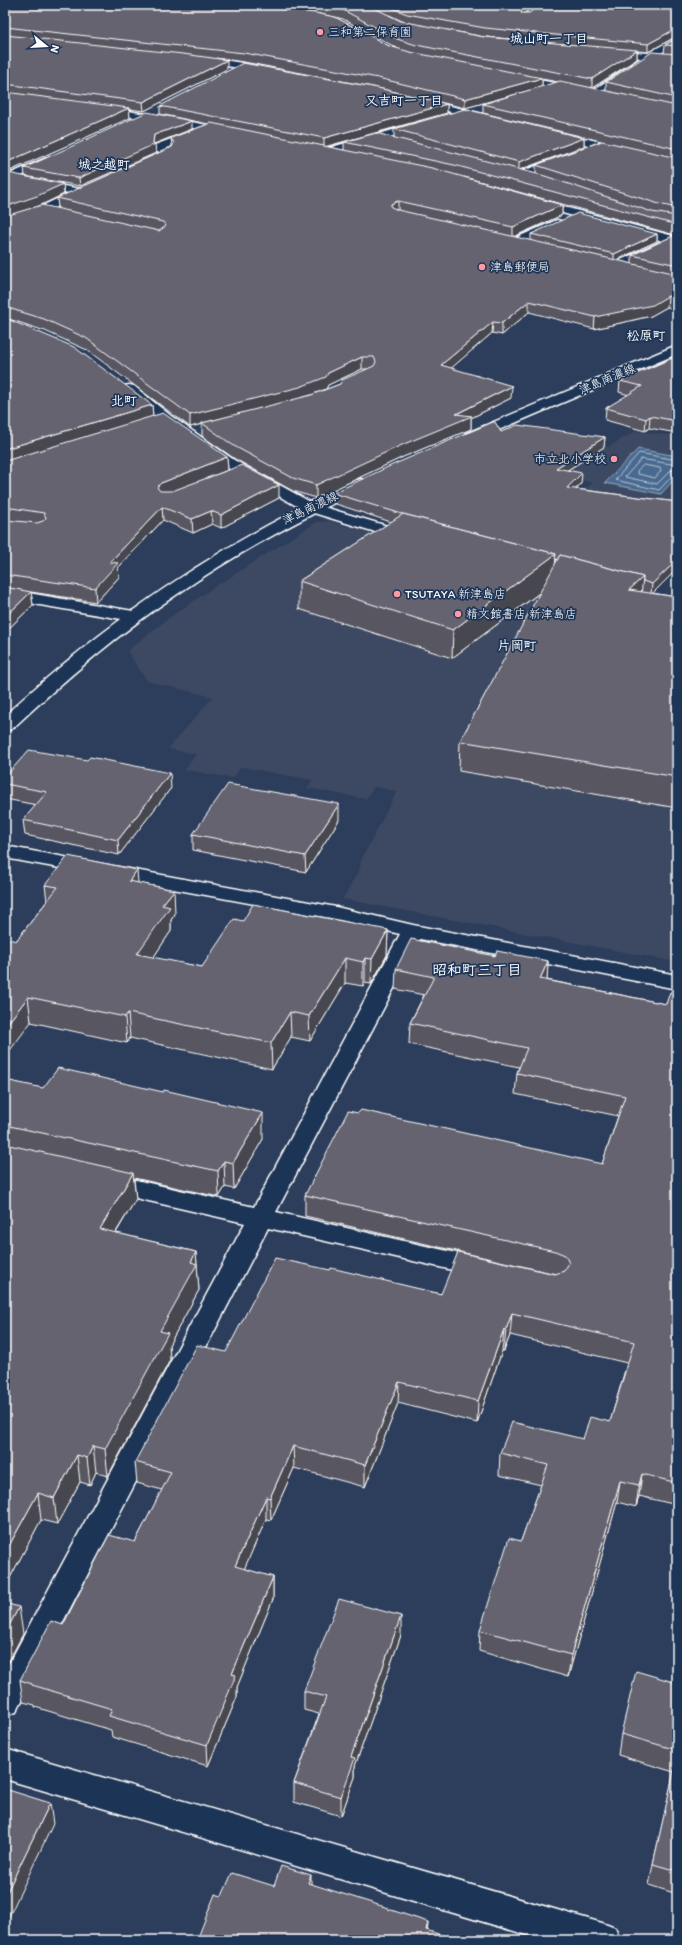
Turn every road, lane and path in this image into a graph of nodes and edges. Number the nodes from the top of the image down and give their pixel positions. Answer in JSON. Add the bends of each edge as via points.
{"nodes":[{"id":1,"x":677,"y":40,"type":"edge"},
{"id":2,"x":594,"y":51,"type":"edge"},
{"id":3,"x":649,"y":56,"type":"junction"},
{"id":4,"x":192,"y":59,"type":"edge"},
{"id":5,"x":677,"y":59,"type":"edge"},
{"id":6,"x":244,"y":66,"type":"junction"},
{"id":7,"x":281,"y":72,"type":"edge"},
{"id":8,"x":231,"y":73,"type":"edge"},
{"id":9,"x":506,"y":77,"type":"edge"},
{"id":10,"x":559,"y":87,"type":"junction"},
{"id":11,"x":537,"y":93,"type":"edge"},
{"id":12,"x":594,"y":93,"type":"junction"},
{"id":13,"x":608,"y":96,"type":"edge"},
{"id":14,"x":407,"y":99,"type":"edge"},
{"id":15,"x":486,"y":107,"type":"edge"},
{"id":16,"x":92,"y":108,"type":"edge"},
{"id":17,"x":158,"y":110,"type":"dead end"},
{"id":18,"x":464,"y":113,"type":"junction"},
{"id":19,"x":146,"y":116,"type":"junction"},
{"id":20,"x":443,"y":119,"type":"edge"},
{"id":21,"x":495,"y":120,"type":"edge"},
{"id":22,"x":428,"y":123,"type":"edge"},
{"id":23,"x":125,"y":125,"type":"edge"},
{"id":24,"x":211,"y":128,"type":"junction"},
{"id":25,"x":548,"y":133,"type":"edge"},
{"id":26,"x":243,"y":134,"type":"edge"},
{"id":27,"x":378,"y":138,"type":"junction"},
{"id":28,"x":400,"y":144,"type":"edge"},
{"id":29,"x":601,"y":145,"type":"junction"},
{"id":30,"x":586,"y":151,"type":"edge"},
{"id":31,"x":63,"y":154,"type":"edge"},
{"id":32,"x":572,"y":156,"type":"edge"},
{"id":33,"x":348,"y":157,"type":"edge"},
{"id":34,"x":677,"y":164,"type":"edge"},
{"id":35,"x":139,"y":166,"type":"edge"},
{"id":36,"x":6,"y":179,"type":"edge"},
{"id":37,"x":542,"y":181,"type":"edge"},
{"id":38,"x":523,"y":199,"type":"edge"},
{"id":39,"x":42,"y":210,"type":"junction"},
{"id":40,"x":57,"y":214,"type":"edge"},
{"id":41,"x":576,"y":214,"type":"junction"},
{"id":42,"x":5,"y":223,"type":"edge"},
{"id":43,"x":500,"y":240,"type":"edge"},
{"id":44,"x":674,"y":241,"type":"edge"},
{"id":45,"x":515,"y":243,"type":"junction"},
{"id":46,"x":530,"y":247,"type":"edge"},
{"id":47,"x":601,"y":263,"type":"edge"},
{"id":48,"x":616,"y":267,"type":"junction"},
{"id":49,"x":631,"y":270,"type":"edge"},
{"id":50,"x":677,"y":349,"type":"edge"},
{"id":51,"x":120,"y":382,"type":"edge"},
{"id":52,"x":166,"y":419,"type":"junction"},
{"id":53,"x":151,"y":423,"type":"edge"},
{"id":54,"x":202,"y":430,"type":"edge"},
{"id":55,"x":188,"y":434,"type":"junction"},
{"id":56,"x":454,"y":443,"type":"edge"},
{"id":57,"x":243,"y":471,"type":"junction"},
{"id":58,"x":374,"y":478,"type":"edge"},
{"id":59,"x":222,"y":479,"type":"edge"},
{"id":60,"x":310,"y":507,"type":"junction"},
{"id":61,"x":423,"y":541,"type":"edge"},
{"id":62,"x":5,"y":594,"type":"edge"},
{"id":63,"x":133,"y":616,"type":"junction"},
{"id":64,"x":5,"y":725,"type":"edge"},
{"id":65,"x":5,"y":852,"type":"edge"},
{"id":66,"x":413,"y":931,"type":"junction"},
{"id":67,"x":677,"y":982,"type":"edge"},
{"id":68,"x":82,"y":1177,"type":"edge"},
{"id":69,"x":260,"y":1216,"type":"junction"},
{"id":70,"x":507,"y":1273,"type":"edge"},
{"id":71,"x":5,"y":1702,"type":"edge"},
{"id":72,"x":5,"y":1764,"type":"edge"},
{"id":73,"x":602,"y":1940,"type":"edge"}],
"edges":[{"from":1,"to":3,"type":"street"},
{"from":2,"to":3,"type":"street"},
{"from":3,"to":5,"type":"street"},
{"from":3,"to":12,"type":"street"},
{"from":4,"to":6,"type":"street"},
{"from":6,"to":7,"type":"street"},
{"from":6,"to":8,"type":"street"},
{"from":9,"to":10,"type":"street"},
{"from":10,"to":11,"type":"street"},
{"from":10,"to":12,"type":"street"},
{"from":12,"to":13,"type":"street"},
{"from":14,"to":18,"type":"street"},
{"from":15,"to":18,"type":"street"},
{"from":16,"to":19,"type":"street"},
{"from":17,"to":19,"type":"street"},
{"from":18,"to":20,"type":"street"},
{"from":18,"to":21,"type":"street"},
{"from":19,"to":23,"type":"street"},
{"from":19,"to":24,"type":"street"},
{"from":22,"to":27,"type":"street"},
{"from":24,"to":26,"type":"street"},
{"from":24,"to":35,"type":"street","via":[[159,147],[159,150],[168,153]]},
{"from":25,"to":29,"type":"street"},
{"from":27,"to":28,"type":"street"},
{"from":27,"to":33,"type":"street","via":[[321,151]]},
{"from":29,"to":30,"type":"street"},
{"from":29,"to":34,"type":"street"},
{"from":31,"to":36,"type":"street"},
{"from":32,"to":37,"type":"street","via":[[517,174]]},
{"from":36,"to":39,"type":"street","via":[[85,191]]},
{"from":38,"to":41,"type":"street"},
{"from":39,"to":40,"type":"street"},
{"from":39,"to":42,"type":"street"},
{"from":41,"to":44,"type":"street"},
{"from":41,"to":45,"type":"street"},
{"from":43,"to":45,"type":"street"},
{"from":44,"to":48,"type":"street"},
{"from":45,"to":46,"type":"street"},
{"from":47,"to":48,"type":"street"},
{"from":48,"to":49,"type":"street"},
{"from":50,"to":56,"type":"street","name":"津島南濃線"},
{"from":51,"to":52,"type":"street"},
{"from":52,"to":53,"type":"street"},
{"from":52,"to":55,"type":"street"},
{"from":54,"to":55,"type":"street"},
{"from":55,"to":57,"type":"street"},
{"from":57,"to":59,"type":"street"},
{"from":57,"to":60,"type":"street"},
{"from":58,"to":60,"type":"street","name":"津島南濃線"},
{"from":60,"to":61,"type":"street"},
{"from":60,"to":63,"type":"street","name":"津島南濃線","via":[[209,564]]},
{"from":62,"to":63,"type":"street"},
{"from":63,"to":64,"type":"street","name":"津島南濃線","via":[[66,668]]},
{"from":65,"to":66,"type":"street","via":[[336,913]]},
{"from":66,"to":67,"type":"street"},
{"from":66,"to":69,"type":"street"},
{"from":68,"to":69,"type":"street"},
{"from":69,"to":70,"type":"street"},
{"from":69,"to":71,"type":"street","via":[[194,1347]]},
{"from":72,"to":73,"type":"street"}]}
